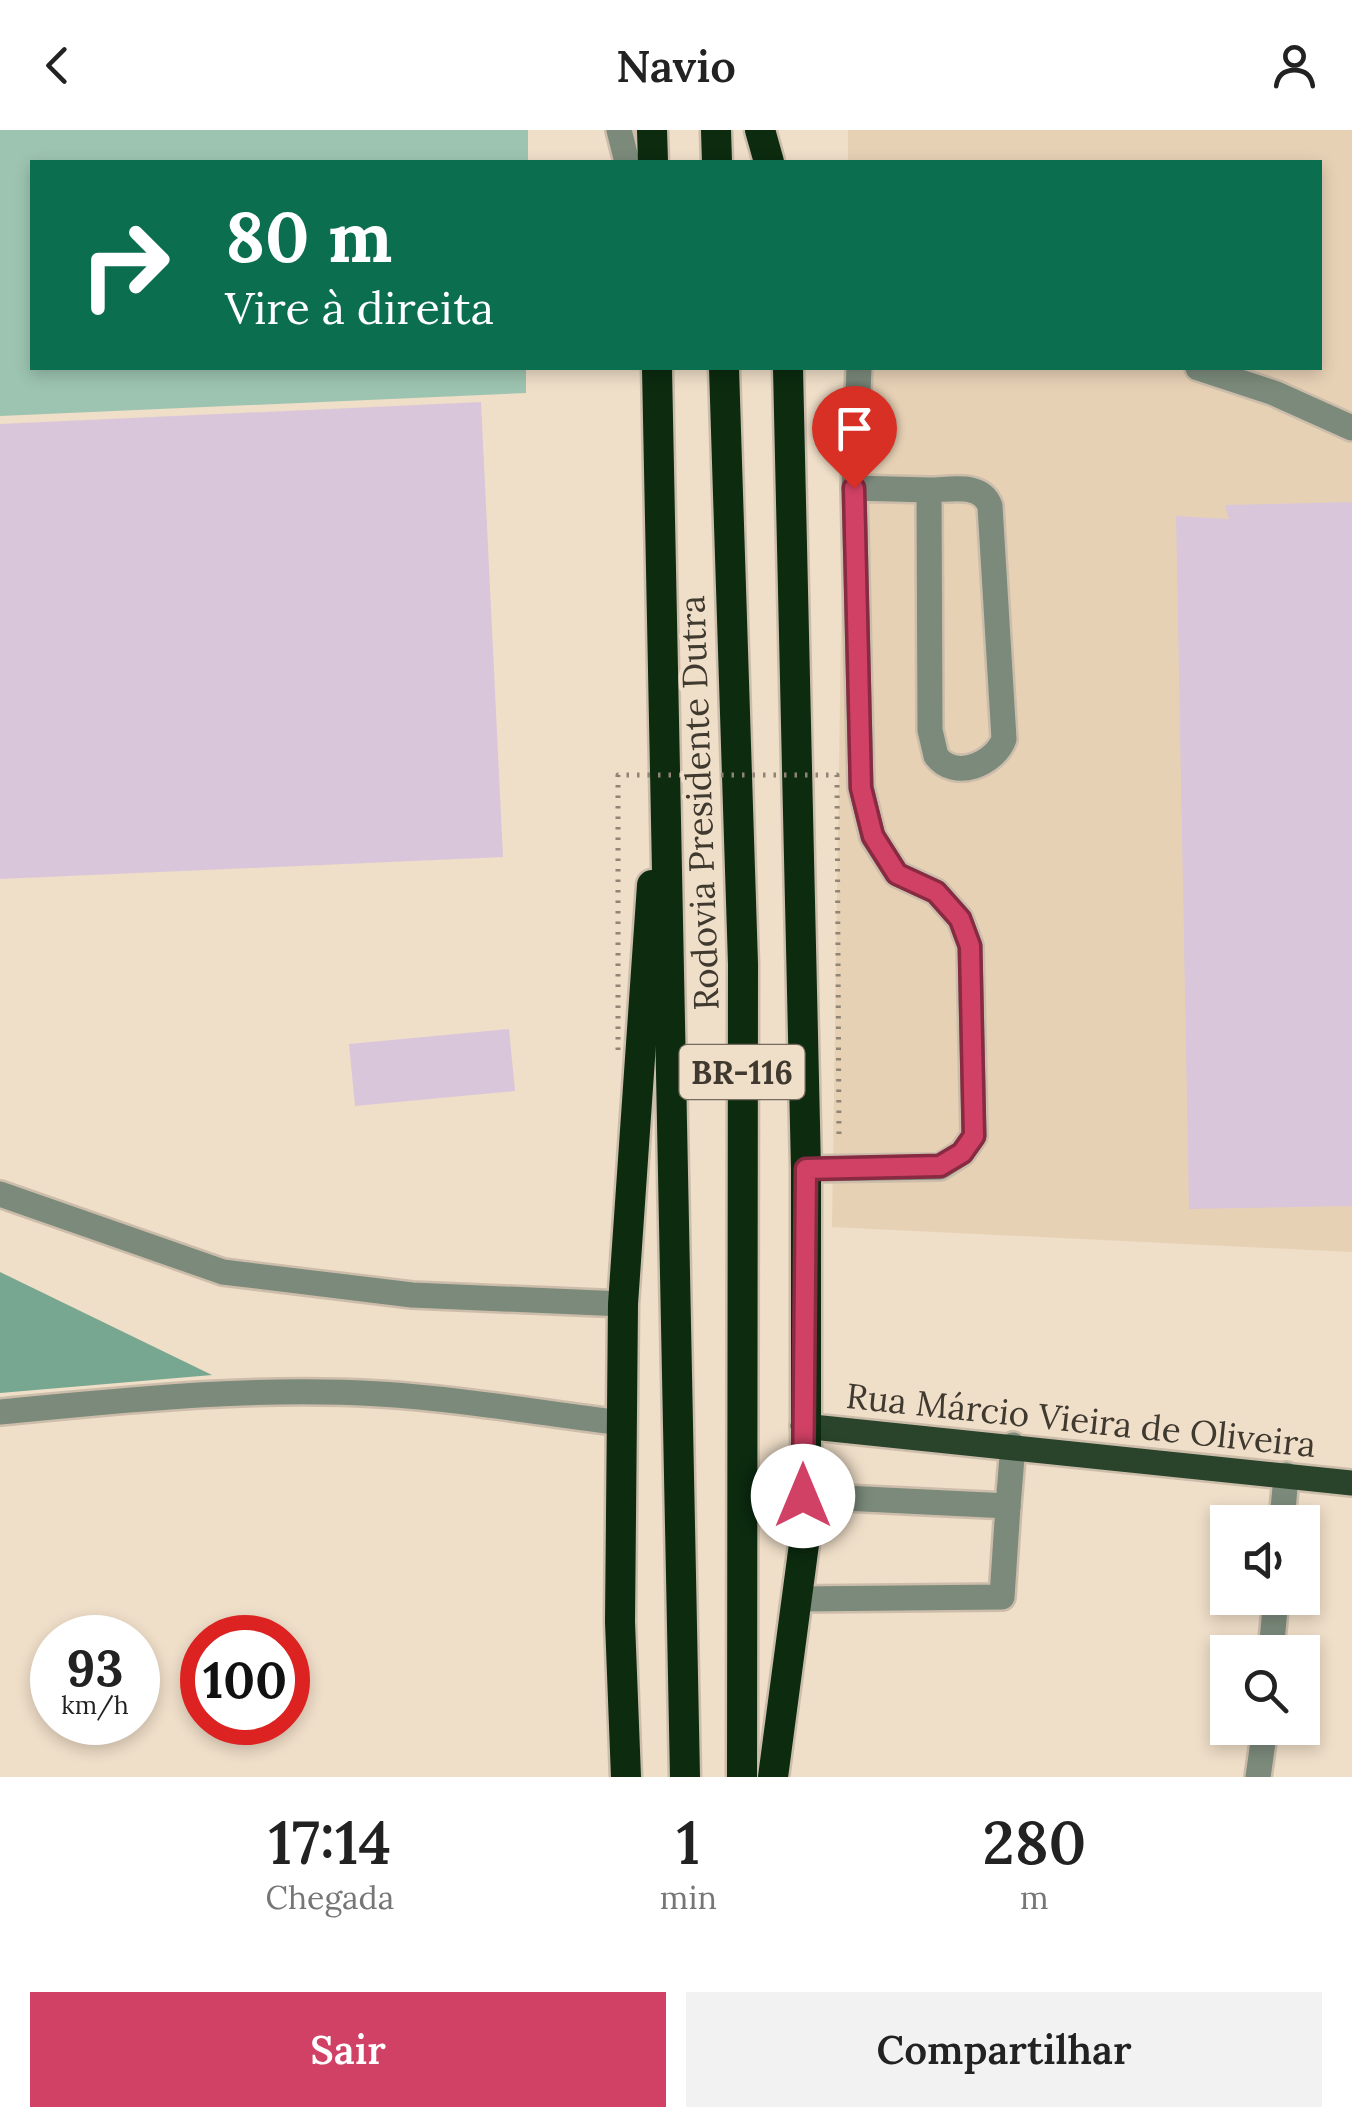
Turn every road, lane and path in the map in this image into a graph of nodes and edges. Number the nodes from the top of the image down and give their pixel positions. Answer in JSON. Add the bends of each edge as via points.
{"nodes":[{"id":1,"x":619,"y":130,"type":"edge"},
{"id":2,"x":652,"y":130,"type":"edge"},
{"id":3,"x":716,"y":130,"type":"edge"},
{"id":4,"x":760,"y":130,"type":"edge"},
{"id":5,"x":626,"y":160,"type":"edge"},
{"id":6,"x":653,"y":160,"type":"edge"},
{"id":7,"x":717,"y":160,"type":"edge"},
{"id":8,"x":768,"y":160,"type":"edge"},
{"id":9,"x":657,"y":370,"type":"edge"},
{"id":10,"x":724,"y":370,"type":"edge"},
{"id":11,"x":788,"y":370,"type":"edge"},
{"id":12,"x":859,"y":370,"type":"edge"},
{"id":13,"x":1204,"y":370,"type":"edge"},
{"id":14,"x":1352,"y":428,"type":"edge"},
{"id":15,"x":854,"y":488,"type":"junction"},
{"id":16,"x":929,"y":490,"type":"junction"},
{"id":17,"x":666,"y":798,"type":"junction"},
{"id":18,"x":618,"y":1050,"type":"dead end"},
{"id":19,"x":838,"y":1140,"type":"dead end"},
{"id":20,"x":806,"y":1169,"type":"junction"},
{"id":21,"x":0,"y":1194,"type":"edge"},
{"id":22,"x":623,"y":1304,"type":"junction"},
{"id":23,"x":0,"y":1412,"type":"edge"},
{"id":24,"x":622,"y":1423,"type":"junction"},
{"id":25,"x":803,"y":1426,"type":"junction"},
{"id":26,"x":1013,"y":1445,"type":"junction"},
{"id":27,"x":1286,"y":1475,"type":"junction"},
{"id":28,"x":1352,"y":1483,"type":"edge"},
{"id":29,"x":803,"y":1496,"type":"junction"},
{"id":30,"x":1283,"y":1505,"type":"edge"},
{"id":31,"x":1008,"y":1506,"type":"junction"},
{"id":32,"x":798,"y":1599,"type":"junction"},
{"id":33,"x":1263,"y":1745,"type":"edge"},
{"id":34,"x":626,"y":1777,"type":"edge"},
{"id":35,"x":685,"y":1777,"type":"edge"},
{"id":36,"x":742,"y":1777,"type":"edge"},
{"id":37,"x":774,"y":1777,"type":"edge"},
{"id":38,"x":1258,"y":1777,"type":"edge"}],
"edges":[{"from":1,"to":5,"type":"street"},
{"from":2,"to":6,"type":"highway"},
{"from":3,"to":7,"type":"highway"},
{"from":4,"to":8,"type":"highway"},
{"from":9,"to":17,"type":"highway","name":"Rodovia Presidente Dutra","number":"BR-116"},
{"from":10,"to":36,"type":"highway","name":"Rodovia Presidente Dutra","number":"BR-116","via":[[743,964]]},
{"from":11,"to":20,"type":"highway"},
{"from":12,"to":15,"type":"street"},
{"from":13,"to":14,"type":"street"},
{"from":15,"to":16,"type":"street"},
{"from":15,"to":20,"type":"street","via":[[861,788],[873,836],[897,874],[936,892],[960,919],[970,946],[974,1136],[940,1166]]},
{"from":16,"to":16,"type":"street","via":[[930,730],[942,764],[986,764],[1004,740],[990,506],[976,490]]},
{"from":17,"to":22,"type":"highway","via":[[648,910]]},
{"from":17,"to":35,"type":"highway","name":"Rodovia Presidente Dutra","number":"BR-116"},
{"from":18,"to":19,"type":"path","bridge":true,"via":[[618,775],[837,774]]},
{"from":20,"to":25,"type":"highway"},
{"from":21,"to":22,"type":"street","via":[[223,1272],[412,1295]]},
{"from":22,"to":24,"type":"highway"},
{"from":23,"to":24,"type":"street","via":[[154,1397],[376,1394]]},
{"from":24,"to":34,"type":"highway"},
{"from":25,"to":26,"type":"main road","name":"Rua Márcio Vieira de Oliveira"},
{"from":25,"to":29,"type":"highway"},
{"from":26,"to":27,"type":"main road","name":"Rua Márcio Vieira de Oliveira"},
{"from":26,"to":31,"type":"street"},
{"from":27,"to":28,"type":"main road","name":"Rua Márcio Vieira de Oliveira"},
{"from":27,"to":30,"type":"street"},
{"from":29,"to":31,"type":"street"},
{"from":29,"to":32,"type":"highway"},
{"from":31,"to":32,"type":"street","via":[[1002,1597]]},
{"from":32,"to":37,"type":"highway"},
{"from":33,"to":38,"type":"street"}]}
